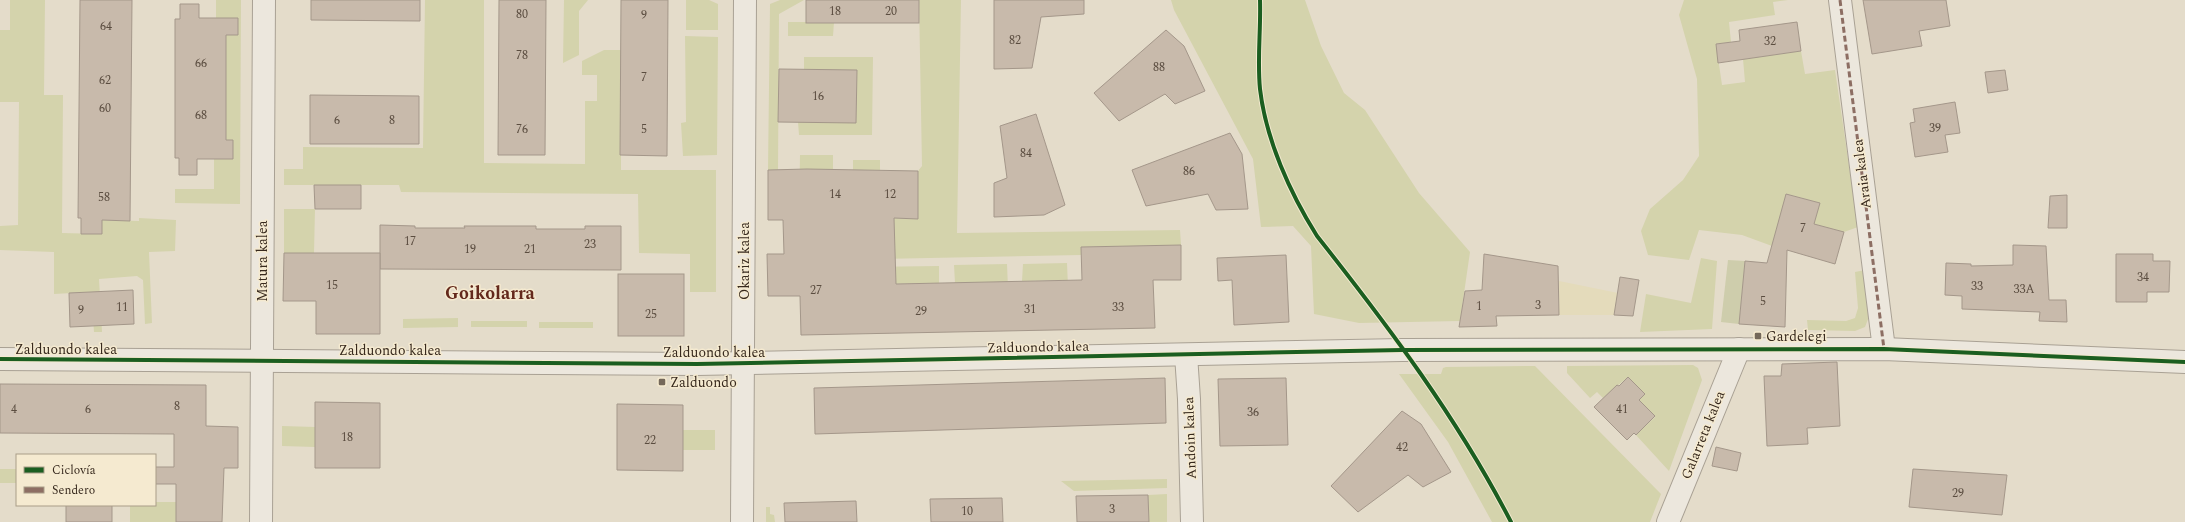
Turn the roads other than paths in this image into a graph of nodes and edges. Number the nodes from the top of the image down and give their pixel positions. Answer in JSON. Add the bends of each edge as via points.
{"nodes":[{"id":1,"x":264,"y":0,"type":"edge"},
{"id":2,"x":745,"y":0,"type":"edge"},
{"id":3,"x":1840,"y":0,"type":"edge"},
{"id":4,"x":1739,"y":349,"type":"junction"},
{"id":5,"x":1884,"y":349,"type":"junction"},
{"id":6,"x":1186,"y":355,"type":"junction"},
{"id":7,"x":0,"y":359,"type":"edge"},
{"id":8,"x":262,"y":362,"type":"junction"},
{"id":9,"x":2185,"y":362,"type":"edge"},
{"id":10,"x":742,"y":363,"type":"junction"},
{"id":11,"x":261,"y":522,"type":"edge"},
{"id":12,"x":742,"y":522,"type":"edge"},
{"id":13,"x":1192,"y":522,"type":"edge"},
{"id":14,"x":1668,"y":522,"type":"edge"}],
"edges":[{"from":1,"to":8,"type":"street","name":"Matura kalea"},
{"from":2,"to":10,"type":"street","name":"Okariz kalea"},
{"from":3,"to":5,"type":"street","name":"Araia kalea"},
{"from":4,"to":5,"type":"street","name":"Zalduondo kalea"},
{"from":4,"to":6,"type":"street","name":"Zalduondo kalea"},
{"from":4,"to":14,"type":"street","name":"Galarreta kalea"},
{"from":5,"to":9,"type":"street","name":"Zalduondo kalea"},
{"from":6,"to":10,"type":"street","name":"Zalduondo kalea"},
{"from":6,"to":13,"type":"street","name":"Andoin kalea"},
{"from":7,"to":8,"type":"street","name":"Zalduondo kalea"},
{"from":8,"to":10,"type":"street","name":"Zalduondo kalea"},
{"from":8,"to":11,"type":"street","name":"Matura kalea"},
{"from":10,"to":12,"type":"street","name":"Okariz kalea"}]}
